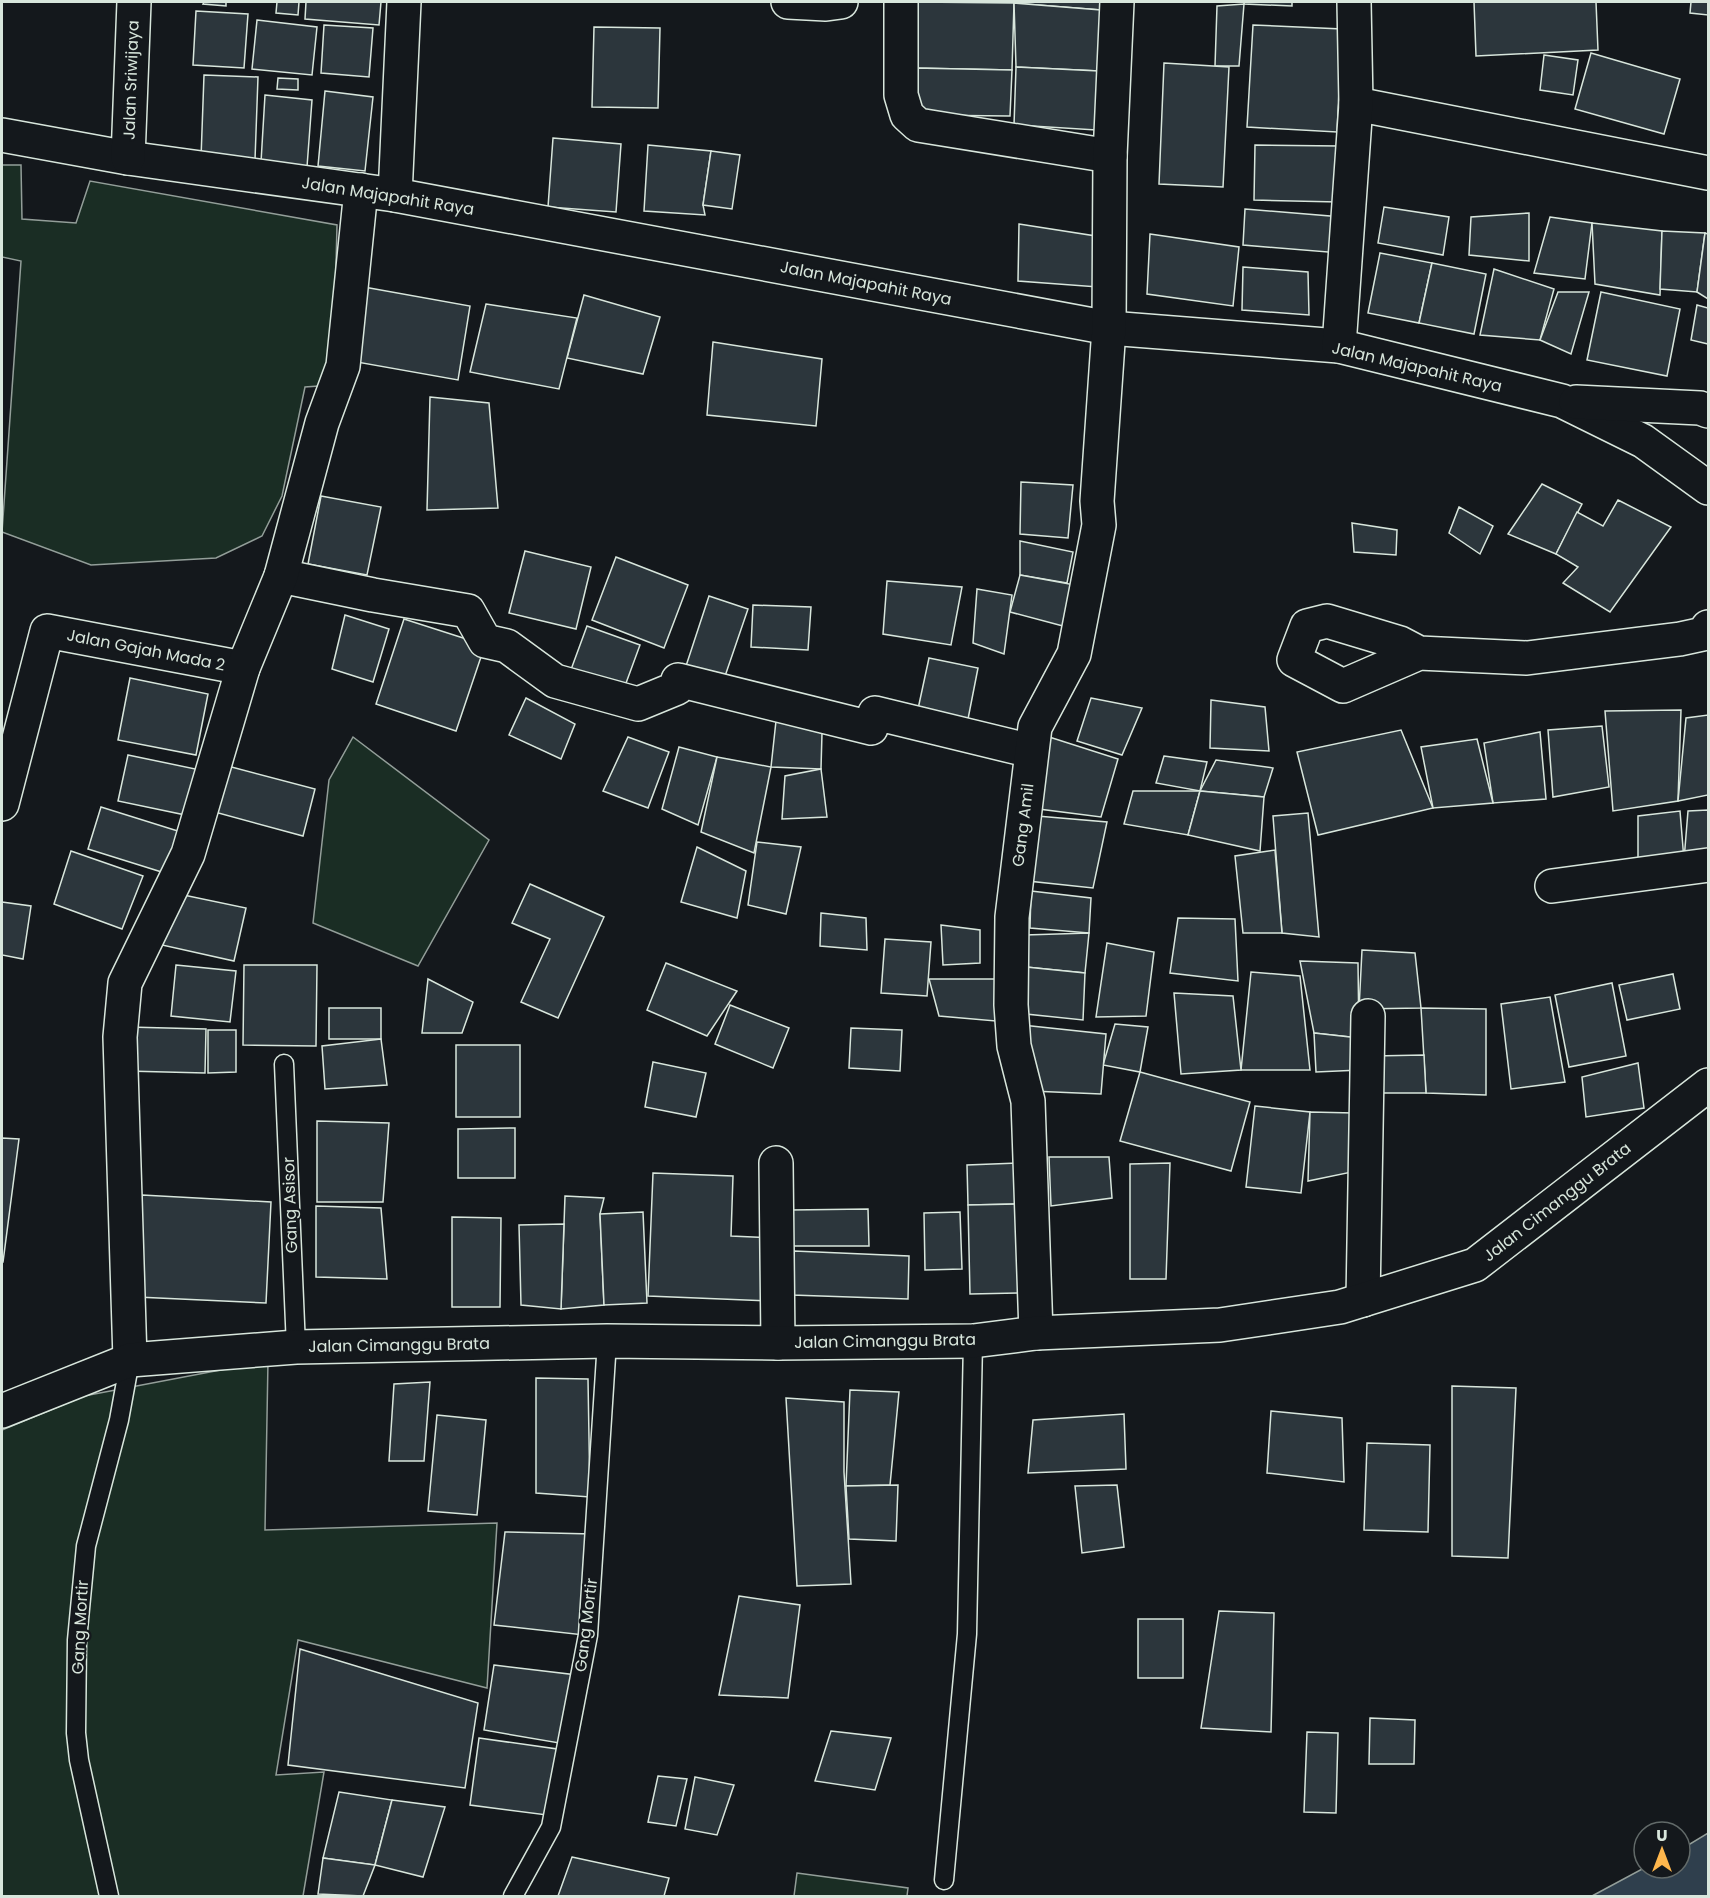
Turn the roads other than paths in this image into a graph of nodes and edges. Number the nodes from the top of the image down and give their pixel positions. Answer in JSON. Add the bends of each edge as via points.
{"nodes":[{"id":1,"x":134,"y":2,"type":"edge"},
{"id":2,"x":404,"y":2,"type":"edge"},
{"id":3,"x":788,"y":2,"type":"edge"},
{"id":4,"x":841,"y":2,"type":"edge"},
{"id":5,"x":901,"y":2,"type":"edge"},
{"id":6,"x":1117,"y":2,"type":"edge"},
{"id":7,"x":1354,"y":2,"type":"edge"},
{"id":8,"x":1356,"y":104,"type":"junction"},
{"id":9,"x":2,"y":135,"type":"edge"},
{"id":10,"x":1110,"y":156,"type":"junction"},
{"id":11,"x":128,"y":158,"type":"junction"},
{"id":12,"x":1708,"y":173,"type":"edge"},
{"id":13,"x":361,"y":190,"type":"junction"},
{"id":14,"x":394,"y":195,"type":"junction"},
{"id":15,"x":1108,"y":328,"type":"junction"},
{"id":16,"x":1339,"y":346,"type":"junction"},
{"id":17,"x":1562,"y":401,"type":"junction"},
{"id":18,"x":1708,"y":411,"type":"edge"},
{"id":19,"x":1708,"y":488,"type":"edge"},
{"id":20,"x":281,"y":576,"type":"junction"},
{"id":21,"x":1708,"y":627,"type":"edge"},
{"id":22,"x":1419,"y":653,"type":"dead end"},
{"id":23,"x":243,"y":668,"type":"junction"},
{"id":24,"x":1032,"y":752,"type":"junction"},
{"id":25,"x":2,"y":804,"type":"edge"},
{"id":26,"x":1708,"y":865,"type":"edge"},
{"id":27,"x":1552,"y":886,"type":"dead end"},
{"id":28,"x":1368,"y":1016,"type":"dead end"},
{"id":29,"x":284,"y":1064,"type":"dead end"},
{"id":30,"x":1708,"y":1085,"type":"edge"},
{"id":31,"x":776,"y":1162,"type":"dead end"},
{"id":32,"x":1363,"y":1300,"type":"junction"},
{"id":33,"x":1036,"y":1333,"type":"junction"},
{"id":34,"x":607,"y":1341,"type":"junction"},
{"id":35,"x":973,"y":1341,"type":"junction"},
{"id":36,"x":778,"y":1343,"type":"junction"},
{"id":37,"x":296,"y":1347,"type":"junction"},
{"id":38,"x":130,"y":1360,"type":"junction"},
{"id":39,"x":2,"y":1411,"type":"edge"},
{"id":40,"x":944,"y":1881,"type":"dead end"},
{"id":41,"x":109,"y":1896,"type":"edge"},
{"id":42,"x":513,"y":1896,"type":"edge"}],
"edges":[{"from":1,"to":11,"type":"street","name":"Jalan Sriwijaya"},
{"from":2,"to":14,"type":"street"},
{"from":3,"to":4,"type":"street"},
{"from":5,"to":10,"type":"street","via":[[901,95],[907,115],[918,125]]},
{"from":6,"to":10,"type":"street","name":"Gang Amil"},
{"from":7,"to":8,"type":"street"},
{"from":8,"to":12,"type":"street"},
{"from":8,"to":16,"type":"street"},
{"from":9,"to":11,"type":"street","name":"Jalan Majapahit Raya"},
{"from":10,"to":15,"type":"street","name":"Gang Amil"},
{"from":11,"to":13,"type":"street","name":"Jalan Majapahit Raya"},
{"from":13,"to":14,"type":"street","name":"Jalan Majapahit Raya"},
{"from":13,"to":20,"type":"street","via":[[343,366],[322,423]]},
{"from":14,"to":15,"type":"street","name":"Jalan Majapahit Raya"},
{"from":15,"to":16,"type":"street","name":"Jalan Majapahit Raya"},
{"from":15,"to":24,"type":"street","name":"Gang Amil","via":[[1098,466],[1099,525],[1074,654],[1035,727]]},
{"from":16,"to":17,"type":"street","name":"Jalan Majapahit Raya"},
{"from":17,"to":18,"type":"street"},
{"from":17,"to":19,"type":"street","name":"Jalan Majapahit Raya","via":[[1643,441]]},
{"from":20,"to":23,"type":"street"},
{"from":20,"to":24,"type":"street","via":[[468,611],[485,640],[507,646],[555,681],[638,704],[677,688],[678,680],[871,728],[875,713]]},
{"from":21,"to":22,"type":"street","via":[[1703,634],[1680,639],[1527,658]]},
{"from":23,"to":25,"type":"street","name":"Jalan Gajah Mada 2","via":[[47,631]]},
{"from":23,"to":38,"type":"street","via":[[188,854],[125,982],[120,1037]]},
{"from":24,"to":33,"type":"street","name":"Gang Amil","via":[[1012,917],[1011,1005],[1014,1046],[1028,1101]]},
{"from":26,"to":27,"type":"street"},
{"from":28,"to":32,"type":"street"},
{"from":29,"to":37,"type":"lane","name":"Gang Asisor"},
{"from":30,"to":32,"type":"street","name":"Jalan Cimanggu Brata","via":[[1475,1265]]},
{"from":31,"to":36,"type":"street"},
{"from":32,"to":33,"type":"street","name":"Jalan Cimanggu Brata","via":[[1220,1325]]},
{"from":33,"to":35,"type":"street","name":"Jalan Cimanggu Brata"},
{"from":34,"to":36,"type":"street","name":"Jalan Cimanggu Brata"},
{"from":34,"to":37,"type":"street","name":"Jalan Cimanggu Brata"},
{"from":34,"to":42,"type":"lane","name":"Gang Mortir","via":[[588,1635],[551,1827]]},
{"from":35,"to":36,"type":"street","name":"Jalan Cimanggu Brata"},
{"from":35,"to":40,"type":"lane","via":[[967,1634]]},
{"from":37,"to":38,"type":"street","name":"Jalan Cimanggu Brata"},
{"from":38,"to":39,"type":"street","name":"Jalan Cimanggu Brata"},
{"from":38,"to":41,"type":"lane","name":"Gang Mortir","via":[[117,1430],[86,1546],[77,1640],[77,1742]]}]}
